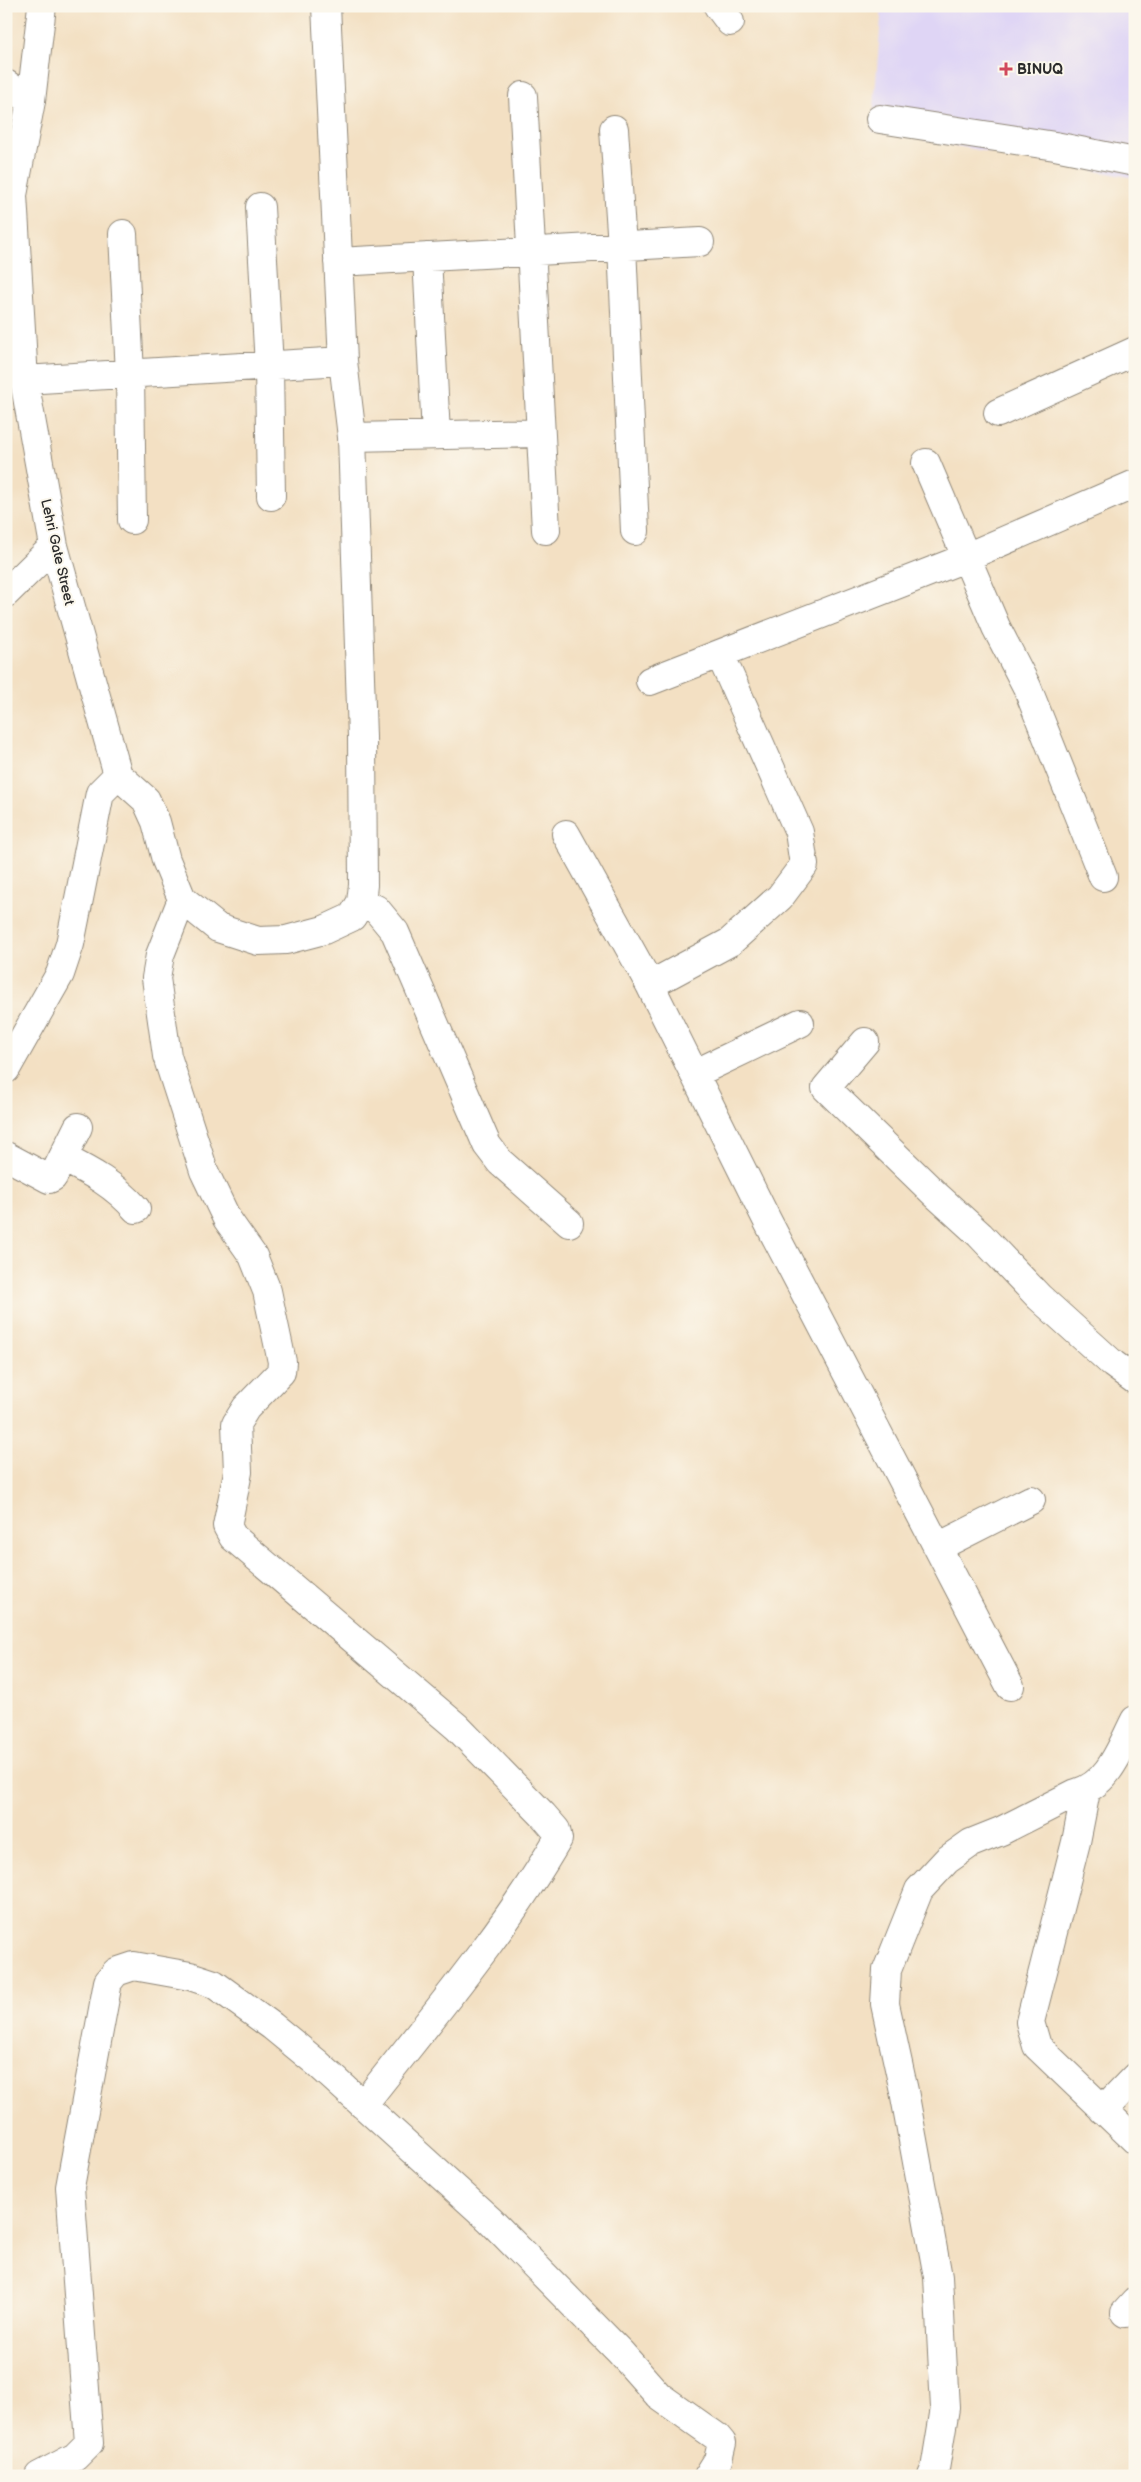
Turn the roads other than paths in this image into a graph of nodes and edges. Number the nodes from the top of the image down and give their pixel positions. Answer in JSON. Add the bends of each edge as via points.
{"nodes":[{"id":1,"x":42,"y":6,"type":"edge"},
{"id":2,"x":326,"y":6,"type":"edge"},
{"id":3,"x":6,"y":84,"type":"edge"},
{"id":4,"x":523,"y":96,"type":"dead end"},
{"id":5,"x":31,"y":101,"type":"junction"},
{"id":6,"x":880,"y":119,"type":"dead end"},
{"id":7,"x":614,"y":129,"type":"dead end"},
{"id":8,"x":1135,"y":162,"type":"edge"},
{"id":9,"x":260,"y":207,"type":"dead end"},
{"id":10,"x":123,"y":234,"type":"dead end"},
{"id":11,"x":700,"y":242,"type":"dead end"},
{"id":12,"x":622,"y":246,"type":"junction"},
{"id":13,"x":531,"y":251,"type":"junction"},
{"id":14,"x":427,"y":257,"type":"junction"},
{"id":15,"x":338,"y":262,"type":"junction"},
{"id":16,"x":1135,"y":351,"type":"edge"},
{"id":17,"x":343,"y":361,"type":"junction"},
{"id":18,"x":269,"y":366,"type":"junction"},
{"id":19,"x":130,"y":374,"type":"junction"},
{"id":20,"x":24,"y":380,"type":"junction"},
{"id":21,"x":998,"y":413,"type":"dead end"},
{"id":22,"x":540,"y":433,"type":"junction"},
{"id":23,"x":436,"y":435,"type":"junction"},
{"id":24,"x":352,"y":437,"type":"junction"},
{"id":25,"x":926,"y":463,"type":"dead end"},
{"id":26,"x":1135,"y":484,"type":"edge"},
{"id":27,"x":271,"y":496,"type":"dead end"},
{"id":28,"x":132,"y":520,"type":"dead end"},
{"id":29,"x":546,"y":530,"type":"dead end"},
{"id":30,"x":635,"y":531,"type":"dead end"},
{"id":31,"x":54,"y":546,"type":"junction"},
{"id":32,"x":966,"y":558,"type":"junction"},
{"id":33,"x":6,"y":593,"type":"edge"},
{"id":34,"x":720,"y":654,"type":"junction"},
{"id":35,"x":650,"y":681,"type":"dead end"},
{"id":36,"x":118,"y":775,"type":"junction"},
{"id":37,"x":566,"y":834,"type":"dead end"},
{"id":38,"x":1103,"y":877,"type":"dead end"},
{"id":39,"x":182,"y":899,"type":"junction"},
{"id":40,"x":361,"y":902,"type":"junction"},
{"id":41,"x":650,"y":985,"type":"junction"},
{"id":42,"x":800,"y":1023,"type":"dead end"},
{"id":43,"x":865,"y":1042,"type":"dead end"},
{"id":44,"x":6,"y":1070,"type":"edge"},
{"id":45,"x":694,"y":1074,"type":"junction"},
{"id":46,"x":78,"y":1127,"type":"dead end"},
{"id":47,"x":6,"y":1156,"type":"edge"},
{"id":48,"x":63,"y":1158,"type":"junction"},
{"id":49,"x":136,"y":1209,"type":"dead end"},
{"id":50,"x":569,"y":1224,"type":"dead end"},
{"id":51,"x":1135,"y":1380,"type":"edge"},
{"id":52,"x":1031,"y":1500,"type":"dead end"},
{"id":53,"x":938,"y":1547,"type":"junction"},
{"id":54,"x":1010,"y":1686,"type":"dead end"},
{"id":55,"x":1135,"y":1720,"type":"edge"},
{"id":56,"x":1126,"y":1761,"type":"edge"},
{"id":57,"x":1086,"y":1791,"type":"junction"},
{"id":58,"x":1135,"y":2077,"type":"edge"},
{"id":59,"x":363,"y":2105,"type":"junction"},
{"id":60,"x":1103,"y":2110,"type":"junction"},
{"id":61,"x":1135,"y":2140,"type":"edge"},
{"id":62,"x":39,"y":2476,"type":"edge"},
{"id":63,"x":708,"y":2476,"type":"edge"},
{"id":64,"x":932,"y":2476,"type":"edge"}],
"edges":[{"from":1,"to":5,"type":"street","name":"Lehri Gate Street"},
{"from":2,"to":15,"type":"street"},
{"from":3,"to":5,"type":"street"},
{"from":4,"to":13,"type":"street"},
{"from":5,"to":20,"type":"street","name":"Lehri Gate Street","via":[[12,195]]},
{"from":6,"to":8,"type":"street","via":[[1056,146]]},
{"from":7,"to":12,"type":"street"},
{"from":9,"to":18,"type":"street"},
{"from":10,"to":19,"type":"street"},
{"from":11,"to":12,"type":"street"},
{"from":12,"to":13,"type":"street"},
{"from":12,"to":30,"type":"street"},
{"from":13,"to":14,"type":"street"},
{"from":13,"to":22,"type":"street"},
{"from":14,"to":15,"type":"street"},
{"from":14,"to":23,"type":"street"},
{"from":15,"to":17,"type":"street"},
{"from":16,"to":21,"type":"street"},
{"from":17,"to":18,"type":"street"},
{"from":17,"to":24,"type":"street"},
{"from":18,"to":19,"type":"street"},
{"from":18,"to":27,"type":"street"},
{"from":19,"to":20,"type":"street"},
{"from":19,"to":28,"type":"street"},
{"from":20,"to":31,"type":"street","name":"Lehri Gate Street"},
{"from":22,"to":23,"type":"street"},
{"from":22,"to":29,"type":"street"},
{"from":23,"to":24,"type":"street"},
{"from":24,"to":40,"type":"street","via":[[362,737]]},
{"from":25,"to":32,"type":"street"},
{"from":26,"to":32,"type":"street"},
{"from":31,"to":33,"type":"street"},
{"from":31,"to":36,"type":"street","name":"Lehri Gate Street"},
{"from":32,"to":34,"type":"street"},
{"from":32,"to":38,"type":"street","via":[[1026,687]]},
{"from":34,"to":35,"type":"street"},
{"from":34,"to":41,"type":"street","via":[[799,832],[804,865],[780,897],[740,934]]},
{"from":36,"to":39,"type":"street","via":[[146,800]]},
{"from":36,"to":44,"type":"street","via":[[100,793],[70,944],[60,974]]},
{"from":37,"to":41,"type":"street"},
{"from":39,"to":40,"type":"street","via":[[218,928],[258,941],[286,940],[324,930],[352,917]]},
{"from":39,"to":59,"type":"street","via":[[160,955],[156,978],[167,1056],[204,1171],[226,1219],[253,1256],[268,1290],[282,1362],[281,1372],[246,1408],[236,1424],[238,1472],[227,1526],[233,1537],[285,1583],[457,1726],[543,1815],[556,1830],[558,1839],[537,1875]]},
{"from":40,"to":50,"type":"street","via":[[376,909],[395,932],[487,1145],[500,1162]]},
{"from":41,"to":45,"type":"street"},
{"from":42,"to":45,"type":"street"},
{"from":43,"to":51,"type":"street","via":[[826,1088],[1070,1326]]},
{"from":45,"to":53,"type":"street","via":[[766,1220]]},
{"from":46,"to":48,"type":"street"},
{"from":47,"to":48,"type":"street","via":[[49,1179],[53,1178]]},
{"from":48,"to":49,"type":"street","via":[[93,1172],[120,1191]]},
{"from":52,"to":53,"type":"street"},
{"from":53,"to":54,"type":"street"},
{"from":55,"to":56,"type":"street"},
{"from":56,"to":57,"type":"street","via":[[1111,1768]]},
{"from":57,"to":60,"type":"street","via":[[1030,2022],[1037,2046]]},
{"from":57,"to":64,"type":"street","via":[[971,1843],[947,1860],[918,1890],[887,1970],[885,2004],[938,2277],[945,2408]]},
{"from":58,"to":60,"type":"street"},
{"from":59,"to":62,"type":"street","via":[[272,2026],[214,1984],[190,1976],[134,1966],[116,1972],[105,1992],[70,2187],[89,2443],[75,2457]]},
{"from":59,"to":63,"type":"street","via":[[490,2220],[659,2396],[717,2436],[722,2442],[722,2451]]},
{"from":60,"to":61,"type":"street"}]}
